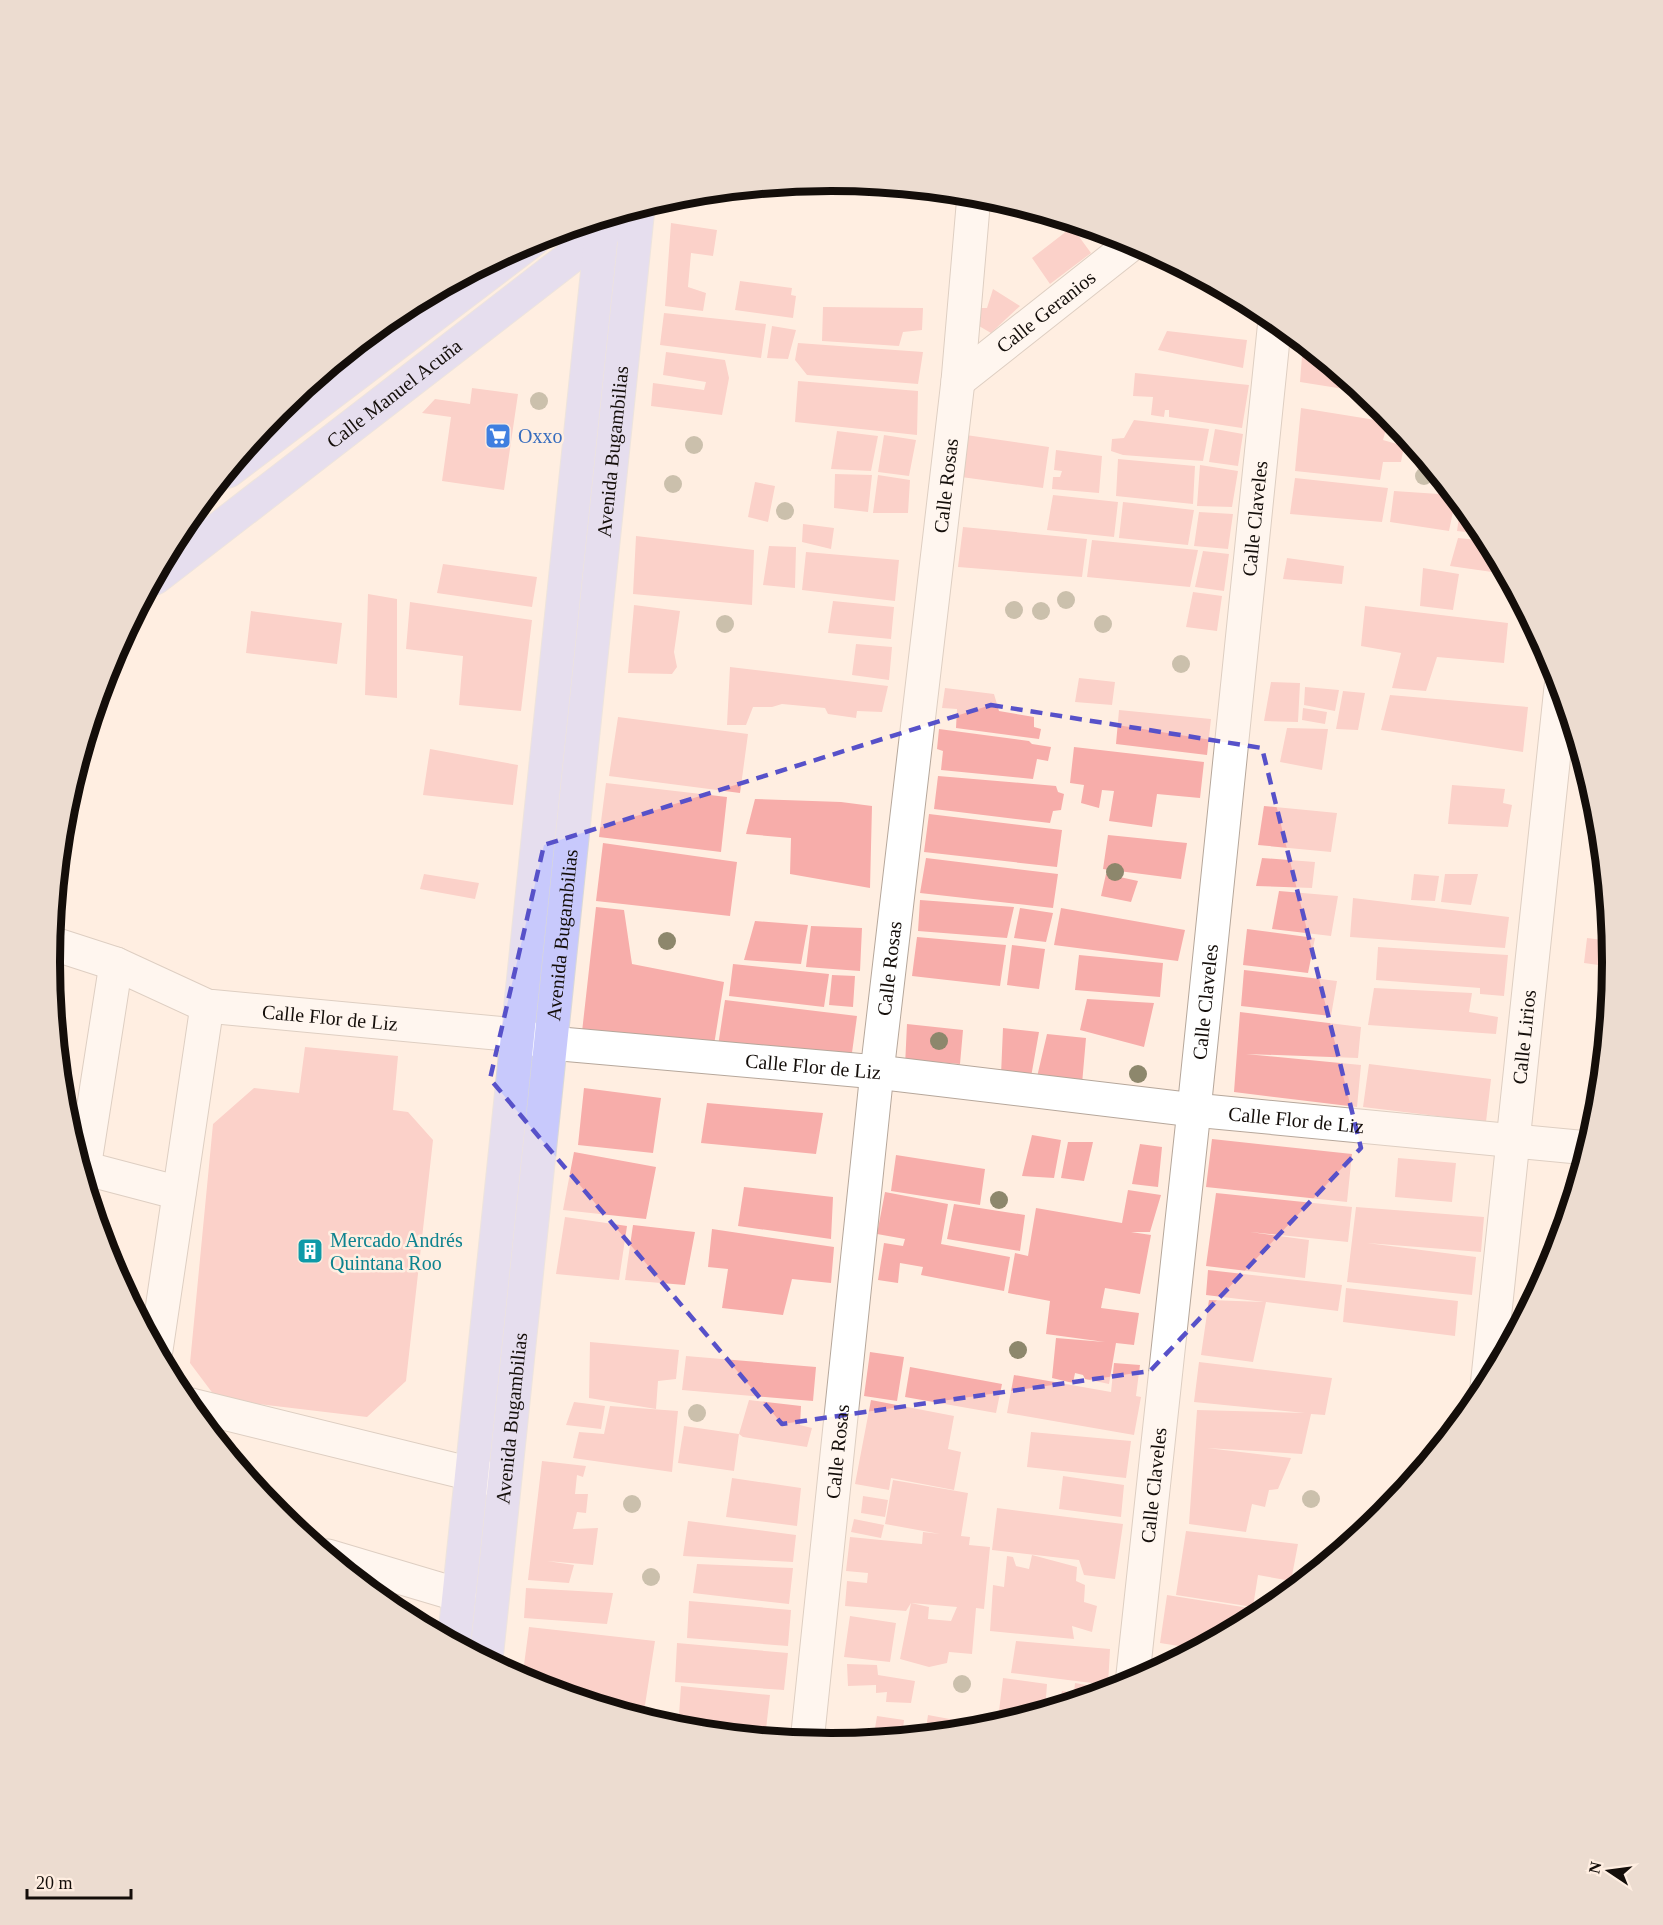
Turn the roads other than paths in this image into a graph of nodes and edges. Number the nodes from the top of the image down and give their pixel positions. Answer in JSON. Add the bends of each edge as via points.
{"nodes":[{"id":1,"x":973,"y":205,"type":"edge"},
{"id":2,"x":637,"y":216,"type":"edge"},
{"id":3,"x":602,"y":226,"type":"edge"},
{"id":4,"x":601,"y":227,"type":"edge"},
{"id":5,"x":1125,"y":249,"type":"edge"},
{"id":6,"x":495,"y":269,"type":"edge"},
{"id":7,"x":1274,"y":331,"type":"edge"},
{"id":8,"x":958,"y":381,"type":"junction"},
{"id":9,"x":252,"y":452,"type":"edge"},
{"id":10,"x":170,"y":567,"type":"edge"},
{"id":11,"x":1559,"y":707,"type":"edge"},
{"id":12,"x":61,"y":947,"type":"edge"},
{"id":13,"x":116,"y":964,"type":"junction"},
{"id":14,"x":207,"y":1006,"type":"junction"},
{"id":15,"x":516,"y":1035,"type":"junction"},
{"id":16,"x":550,"y":1042,"type":"junction"},
{"id":17,"x":877,"y":1072,"type":"junction"},
{"id":18,"x":1194,"y":1110,"type":"junction"},
{"id":19,"x":1513,"y":1140,"type":"junction"},
{"id":20,"x":1580,"y":1147,"type":"edge"},
{"id":21,"x":84,"y":1155,"type":"edge"},
{"id":22,"x":89,"y":1172,"type":"edge"},
{"id":23,"x":179,"y":1193,"type":"junction"},
{"id":24,"x":158,"y":1338,"type":"edge"},
{"id":25,"x":1489,"y":1365,"type":"edge"},
{"id":26,"x":202,"y":1408,"type":"edge"},
{"id":27,"x":471,"y":1474,"type":"junction"},
{"id":28,"x":505,"y":1483,"type":"junction"},
{"id":29,"x":345,"y":1561,"type":"edge"},
{"id":30,"x":459,"y":1595,"type":"junction"},
{"id":31,"x":455,"y":1636,"type":"edge"},
{"id":32,"x":487,"y":1652,"type":"edge"},
{"id":33,"x":1133,"y":1672,"type":"edge"},
{"id":34,"x":808,"y":1733,"type":"edge"}],
"edges":[{"from":1,"to":8,"type":"street","name":"Calle Rosas"},
{"from":2,"to":16,"type":"main road","name":"Avenida Bugambilias"},
{"from":3,"to":15,"type":"main road","name":"Avenida Bugambilias"},
{"from":4,"to":10,"type":"main road","name":"Calle Manuel Acuña"},
{"from":5,"to":8,"type":"street","name":"Calle Geranios"},
{"from":6,"to":9,"type":"main road","name":"Calle Manuel Acuña"},
{"from":7,"to":18,"type":"street","name":"Calle Claveles"},
{"from":8,"to":17,"type":"street","name":"Calle Rosas"},
{"from":11,"to":19,"type":"street","name":"Calle Lirios"},
{"from":12,"to":13,"type":"street","name":"Calle Flor de Liz"},
{"from":13,"to":14,"type":"street","name":"Calle Flor de Liz"},
{"from":13,"to":21,"type":"street"},
{"from":14,"to":15,"type":"street","name":"Calle Flor de Liz"},
{"from":14,"to":23,"type":"street"},
{"from":15,"to":16,"type":"street","name":"Calle Flor de Liz"},
{"from":15,"to":27,"type":"main road","name":"Avenida Bugambilias"},
{"from":16,"to":17,"type":"street","name":"Calle Flor de Liz"},
{"from":16,"to":28,"type":"main road","name":"Avenida Bugambilias"},
{"from":17,"to":18,"type":"street","name":"Calle Flor de Liz"},
{"from":17,"to":34,"type":"street","name":"Calle Rosas"},
{"from":18,"to":19,"type":"street","name":"Calle Flor de Liz"},
{"from":18,"to":33,"type":"street","name":"Calle Claveles"},
{"from":19,"to":20,"type":"street","name":"Calle Flor de Liz"},
{"from":19,"to":25,"type":"street","name":"Calle Lirios"},
{"from":22,"to":23,"type":"street"},
{"from":23,"to":24,"type":"street"},
{"from":26,"to":27,"type":"street"},
{"from":27,"to":28,"type":"street"},
{"from":27,"to":30,"type":"main road","name":"Avenida Bugambilias"},
{"from":28,"to":32,"type":"main road","name":"Avenida Bugambilias"},
{"from":29,"to":30,"type":"street"},
{"from":30,"to":31,"type":"main road","name":"Avenida Bugambilias"}]}
